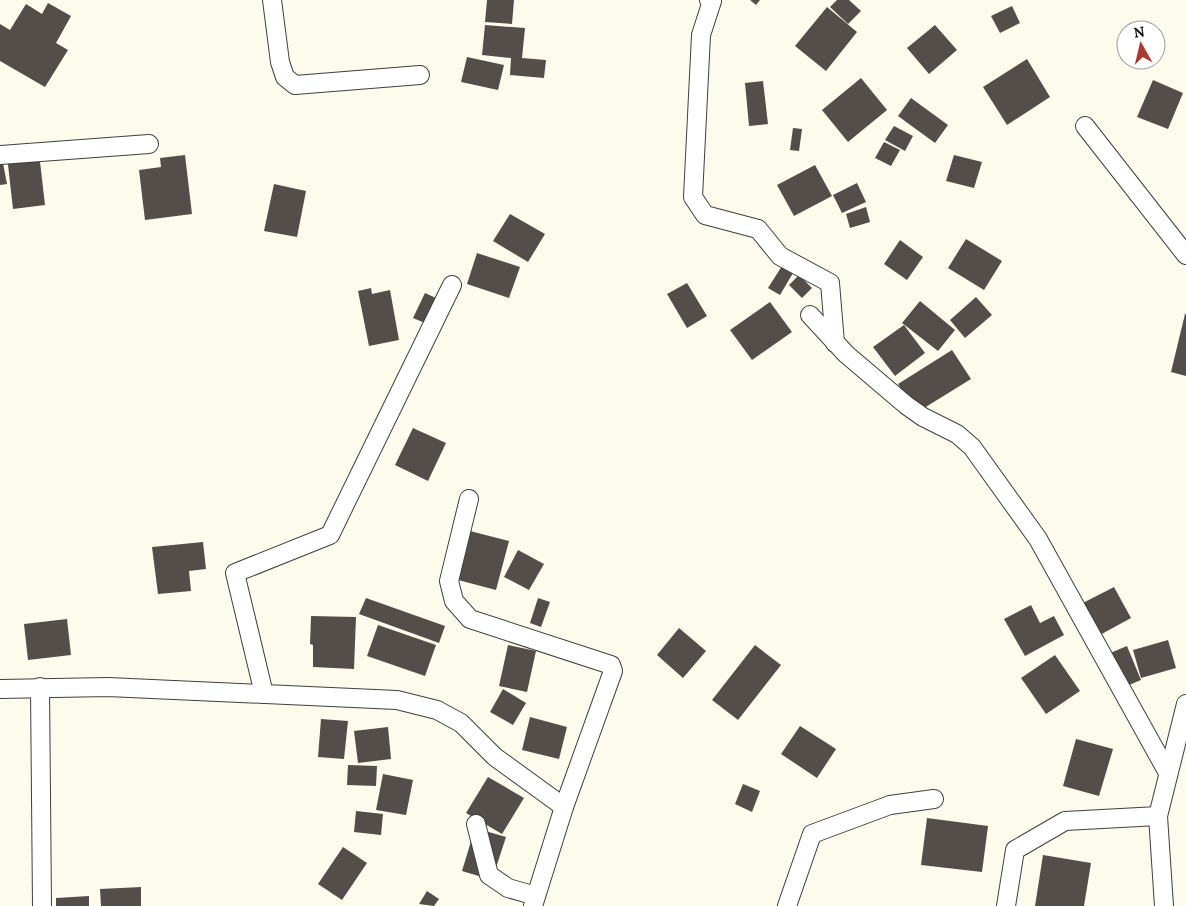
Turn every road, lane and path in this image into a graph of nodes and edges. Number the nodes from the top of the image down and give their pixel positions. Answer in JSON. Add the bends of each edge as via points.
{"nodes":[{"id":1,"x":272,"y":0,"type":"edge"},
{"id":2,"x":709,"y":0,"type":"edge"},
{"id":3,"x":420,"y":76,"type":"dead end"},
{"id":4,"x":1085,"y":126,"type":"dead end"},
{"id":5,"x":150,"y":144,"type":"dead end"},
{"id":6,"x":0,"y":155,"type":"edge"},
{"id":7,"x":1186,"y":256,"type":"edge"},
{"id":8,"x":452,"y":285,"type":"dead end"},
{"id":9,"x":810,"y":315,"type":"dead end"},
{"id":10,"x":836,"y":343,"type":"junction"},
{"id":11,"x":469,"y":499,"type":"dead end"},
{"id":12,"x":40,"y":687,"type":"junction"},
{"id":13,"x":0,"y":689,"type":"edge"},
{"id":14,"x":264,"y":694,"type":"junction"},
{"id":15,"x":1186,"y":704,"type":"edge"},
{"id":16,"x":1168,"y":773,"type":"junction"},
{"id":17,"x":934,"y":799,"type":"dead end"},
{"id":18,"x":564,"y":807,"type":"junction"},
{"id":19,"x":1158,"y":816,"type":"junction"},
{"id":20,"x":476,"y":824,"type":"dead end"},
{"id":21,"x":534,"y":901,"type":"edge"},
{"id":22,"x":42,"y":906,"type":"edge"},
{"id":23,"x":787,"y":906,"type":"edge"},
{"id":24,"x":1006,"y":906,"type":"edge"},
{"id":25,"x":1164,"y":906,"type":"edge"}],
"edges":[{"from":1,"to":3,"type":"street","via":[[280,62],[285,77],[295,85]]},
{"from":2,"to":10,"type":"street","via":[[712,1],[701,35],[693,197],[705,215],[758,229],[780,256],[830,283]]},
{"from":4,"to":7,"type":"street"},
{"from":5,"to":6,"type":"street"},
{"from":8,"to":14,"type":"street","via":[[330,536],[235,572]]},
{"from":9,"to":10,"type":"street"},
{"from":10,"to":16,"type":"street","via":[[906,405],[957,434],[972,447],[1038,539]]},
{"from":11,"to":18,"type":"street","via":[[449,581],[454,601],[470,618],[611,665],[613,672]]},
{"from":12,"to":13,"type":"street"},
{"from":12,"to":14,"type":"street"},
{"from":12,"to":22,"type":"street"},
{"from":14,"to":18,"type":"street","via":[[397,700],[437,710],[461,723],[495,757]]},
{"from":15,"to":16,"type":"street"},
{"from":16,"to":19,"type":"street"},
{"from":17,"to":23,"type":"street","via":[[890,805],[812,834]]},
{"from":18,"to":21,"type":"street"},
{"from":19,"to":24,"type":"street","via":[[1064,821],[1015,850]]},
{"from":19,"to":25,"type":"street"},
{"from":20,"to":21,"type":"street","via":[[489,875]]}]}
